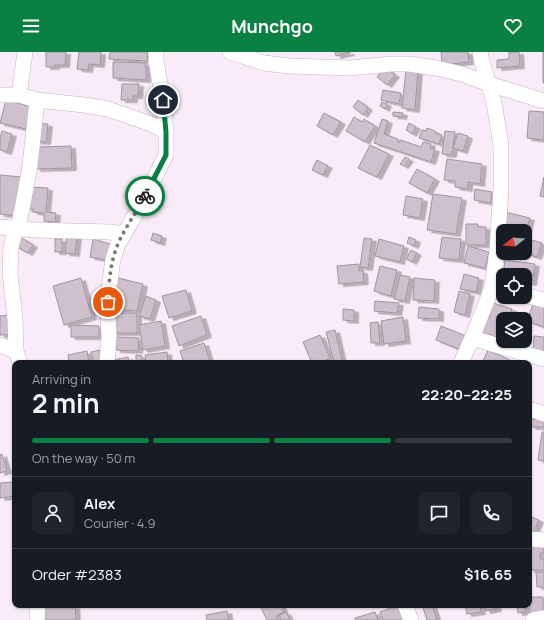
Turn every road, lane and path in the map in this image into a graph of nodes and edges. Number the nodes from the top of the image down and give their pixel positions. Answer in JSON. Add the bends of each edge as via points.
{"nodes":[{"id":1,"x":25,"y":52,"type":"edge"},
{"id":2,"x":156,"y":52,"type":"edge"},
{"id":3,"x":230,"y":52,"type":"edge"},
{"id":4,"x":481,"y":57,"type":"edge"},
{"id":5,"x":462,"y":74,"type":"junction"},
{"id":6,"x":489,"y":84,"type":"junction"},
{"id":7,"x":0,"y":95,"type":"edge"},
{"id":8,"x":19,"y":95,"type":"junction"},
{"id":9,"x":38,"y":100,"type":"junction"},
{"id":10,"x":544,"y":101,"type":"edge"},
{"id":11,"x":166,"y":132,"type":"junction"},
{"id":12,"x":0,"y":227,"type":"edge"},
{"id":13,"x":18,"y":228,"type":"junction"},
{"id":14,"x":123,"y":234,"type":"junction"},
{"id":15,"x":497,"y":268,"type":"edge"},
{"id":16,"x":496,"y":293,"type":"edge"},
{"id":17,"x":532,"y":297,"type":"edge"},
{"id":18,"x":544,"y":300,"type":"edge"},
{"id":19,"x":472,"y":338,"type":"junction"},
{"id":20,"x":0,"y":345,"type":"edge"},
{"id":21,"x":18,"y":357,"type":"edge"},
{"id":22,"x":544,"y":358,"type":"edge"},
{"id":23,"x":107,"y":360,"type":"edge"},
{"id":24,"x":462,"y":360,"type":"edge"},
{"id":25,"x":532,"y":410,"type":"edge"},
{"id":26,"x":544,"y":414,"type":"edge"},
{"id":27,"x":532,"y":539,"type":"edge"},
{"id":28,"x":544,"y":540,"type":"edge"},
{"id":29,"x":38,"y":608,"type":"edge"},
{"id":30,"x":406,"y":608,"type":"edge"},
{"id":31,"x":544,"y":618,"type":"edge"},
{"id":32,"x":37,"y":620,"type":"edge"},
{"id":33,"x":411,"y":620,"type":"edge"},
{"id":34,"x":533,"y":620,"type":"edge"}],
"edges":[{"from":1,"to":8,"type":"street"},
{"from":2,"to":11,"type":"street"},
{"from":3,"to":5,"type":"street","via":[[264,63],[289,66],[350,68],[409,64]]},
{"from":4,"to":5,"type":"street"},
{"from":4,"to":6,"type":"street"},
{"from":5,"to":6,"type":"street"},
{"from":6,"to":10,"type":"street"},
{"from":6,"to":15,"type":"street","via":[[501,146]]},
{"from":7,"to":8,"type":"street"},
{"from":8,"to":9,"type":"street"},
{"from":9,"to":11,"type":"street","via":[[108,108]]},
{"from":9,"to":13,"type":"street","via":[[30,166]]},
{"from":11,"to":14,"type":"street","via":[[166,155],[140,207]]},
{"from":12,"to":13,"type":"street"},
{"from":13,"to":14,"type":"street"},
{"from":13,"to":21,"type":"street","via":[[11,246],[10,273]]},
{"from":14,"to":23,"type":"street","via":[[113,259],[110,282]]},
{"from":16,"to":19,"type":"street"},
{"from":17,"to":18,"type":"street"},
{"from":19,"to":22,"type":"street"},
{"from":19,"to":24,"type":"street"},
{"from":20,"to":21,"type":"street"},
{"from":25,"to":26,"type":"street"},
{"from":27,"to":28,"type":"street"},
{"from":29,"to":32,"type":"street"},
{"from":30,"to":33,"type":"street"},
{"from":31,"to":34,"type":"street"}]}
